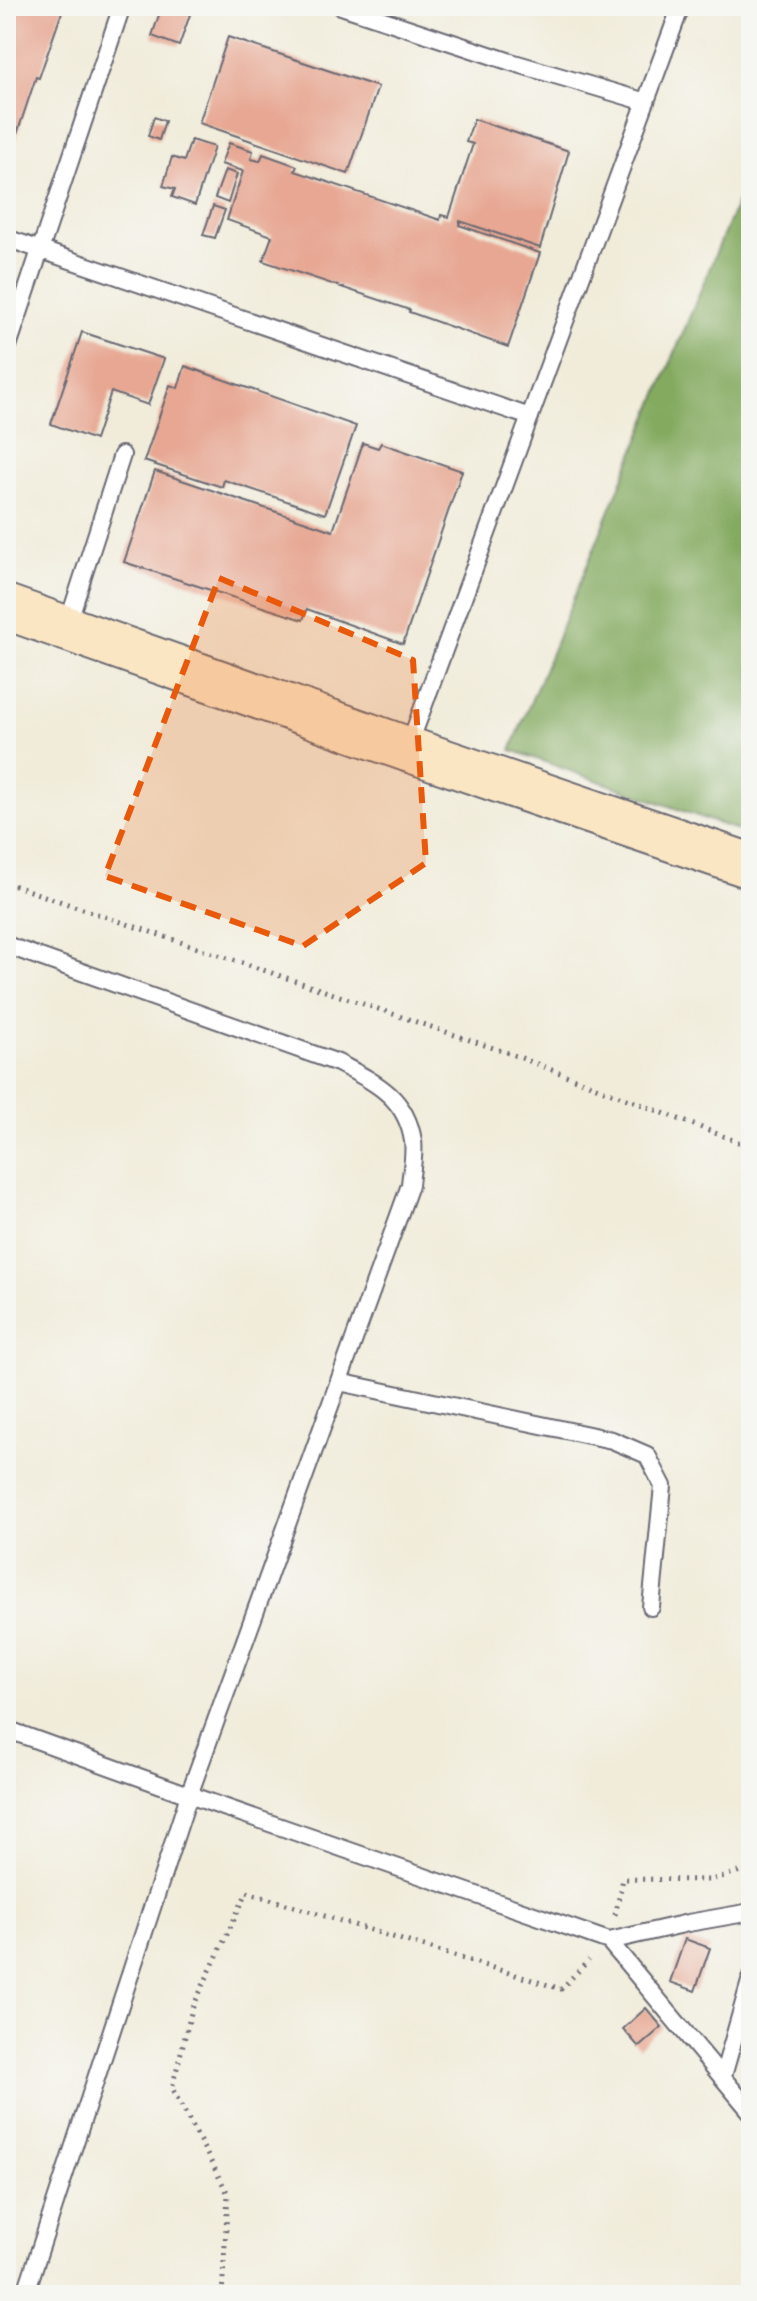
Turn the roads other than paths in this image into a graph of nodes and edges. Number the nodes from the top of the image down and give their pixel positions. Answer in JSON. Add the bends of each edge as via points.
{"nodes":[{"id":1,"x":122,"y":6,"type":"edge"},
{"id":2,"x":341,"y":6,"type":"edge"},
{"id":3,"x":681,"y":6,"type":"edge"},
{"id":4,"x":646,"y":102,"type":"junction"},
{"id":5,"x":6,"y":238,"type":"edge"},
{"id":6,"x":41,"y":250,"type":"junction"},
{"id":7,"x":6,"y":352,"type":"edge"},
{"id":8,"x":530,"y":417,"type":"junction"},
{"id":9,"x":122,"y":455,"type":"dead end"},
{"id":10,"x":6,"y":607,"type":"edge"},
{"id":11,"x":66,"y":627,"type":"junction"},
{"id":12,"x":407,"y":749,"type":"junction"},
{"id":13,"x":751,"y":866,"type":"edge"},
{"id":14,"x":6,"y":945,"type":"edge"},
{"id":15,"x":339,"y":1382,"type":"junction"},
{"id":16,"x":651,"y":1607,"type":"dead end"},
{"id":17,"x":6,"y":1729,"type":"edge"},
{"id":18,"x":189,"y":1795,"type":"junction"},
{"id":19,"x":751,"y":1912,"type":"edge"},
{"id":20,"x":609,"y":1941,"type":"junction"},
{"id":21,"x":751,"y":1978,"type":"edge"},
{"id":22,"x":723,"y":2076,"type":"junction"},
{"id":23,"x":751,"y":2112,"type":"edge"},
{"id":24,"x":25,"y":2295,"type":"edge"}],
"edges":[{"from":1,"to":6,"type":"lane"},
{"from":2,"to":4,"type":"lane"},
{"from":3,"to":4,"type":"lane"},
{"from":4,"to":8,"type":"lane"},
{"from":5,"to":6,"type":"lane"},
{"from":6,"to":7,"type":"lane"},
{"from":6,"to":8,"type":"lane"},
{"from":8,"to":12,"type":"lane"},
{"from":9,"to":11,"type":"lane"},
{"from":10,"to":11,"type":"street"},
{"from":11,"to":12,"type":"street"},
{"from":12,"to":13,"type":"street"},
{"from":14,"to":15,"type":"lane","via":[[338,1063],[382,1087],[405,1113],[413,1143],[410,1185]]},
{"from":15,"to":16,"type":"lane","via":[[612,1440],[647,1455],[663,1486]]},
{"from":15,"to":18,"type":"lane"},
{"from":17,"to":18,"type":"lane"},
{"from":18,"to":20,"type":"lane"},
{"from":18,"to":24,"type":"lane"},
{"from":19,"to":20,"type":"lane"},
{"from":20,"to":22,"type":"lane"},
{"from":21,"to":22,"type":"lane"},
{"from":22,"to":23,"type":"lane"}]}
